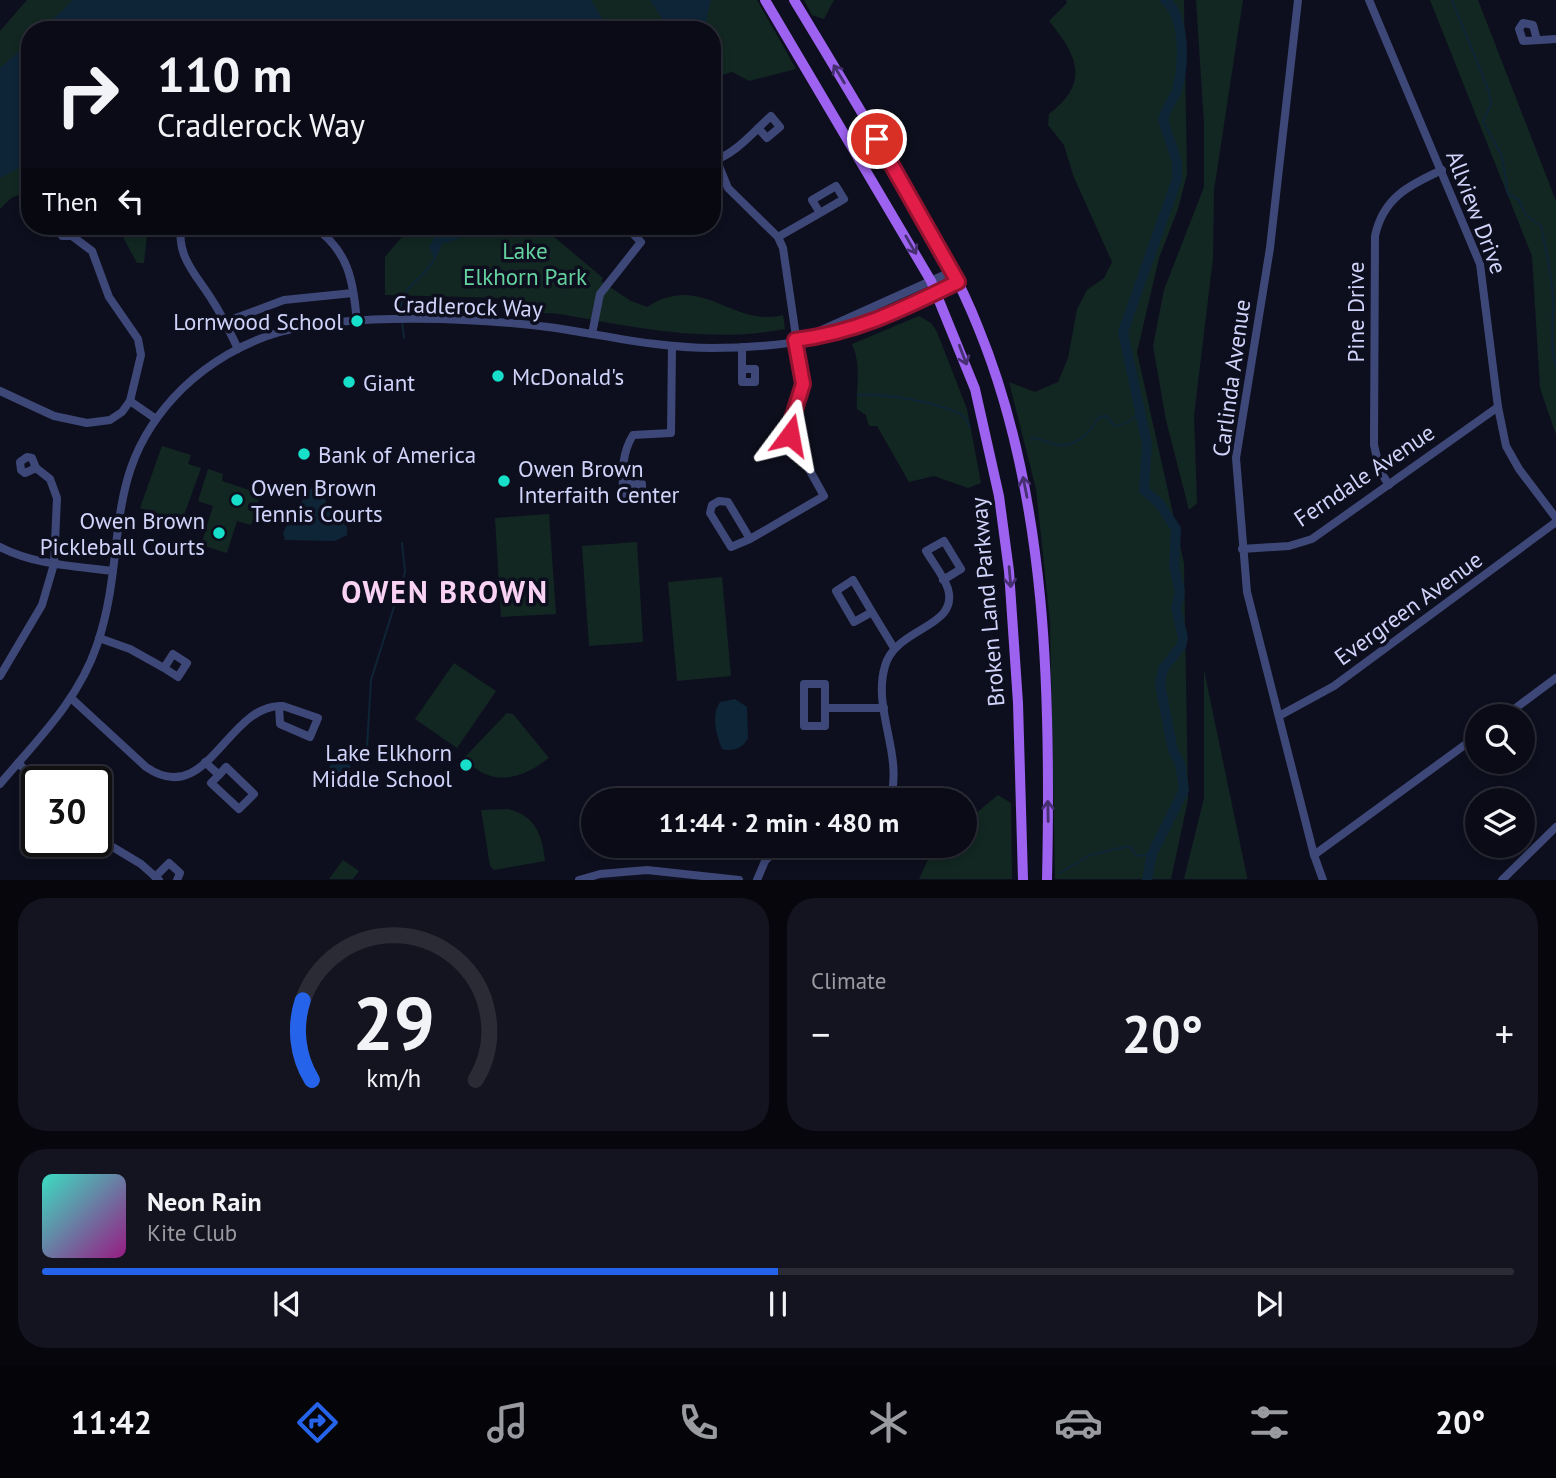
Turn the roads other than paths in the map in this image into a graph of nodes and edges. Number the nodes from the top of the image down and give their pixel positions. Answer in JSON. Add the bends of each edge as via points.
{"nodes":[{"id":1,"x":765,"y":0,"type":"edge"},
{"id":2,"x":794,"y":0,"type":"edge"},
{"id":3,"x":1298,"y":0,"type":"edge"},
{"id":4,"x":1369,"y":0,"type":"edge"},
{"id":5,"x":1556,"y":38,"type":"edge"},
{"id":6,"x":1537,"y":40,"type":"dead end"},
{"id":7,"x":758,"y":128,"type":"dead end"},
{"id":8,"x":721,"y":156,"type":"edge"},
{"id":9,"x":1441,"y":170,"type":"junction"},
{"id":10,"x":721,"y":172,"type":"edge"},
{"id":11,"x":820,"y":213,"type":"dead end"},
{"id":12,"x":62,"y":235,"type":"edge"},
{"id":13,"x":181,"y":235,"type":"edge"},
{"id":14,"x":324,"y":235,"type":"edge"},
{"id":15,"x":634,"y":235,"type":"edge"},
{"id":16,"x":72,"y":236,"type":"joint"},
{"id":17,"x":778,"y":237,"type":"junction"},
{"id":18,"x":956,"y":276,"type":"junction"},
{"id":19,"x":931,"y":281,"type":"junction"},
{"id":20,"x":937,"y":292,"type":"junction"},
{"id":21,"x":353,"y":293,"type":"junction"},
{"id":22,"x":225,"y":322,"type":"junction"},
{"id":23,"x":357,"y":322,"type":"junction"},
{"id":24,"x":592,"y":334,"type":"junction"},
{"id":25,"x":795,"y":340,"type":"junction"},
{"id":26,"x":672,"y":346,"type":"junction"},
{"id":27,"x":742,"y":347,"type":"junction"},
{"id":28,"x":238,"y":349,"type":"junction"},
{"id":29,"x":742,"y":369,"type":"dead end"},
{"id":30,"x":0,"y":391,"type":"edge"},
{"id":31,"x":130,"y":401,"type":"junction"},
{"id":32,"x":1498,"y":407,"type":"junction"},
{"id":33,"x":156,"y":419,"type":"junction"},
{"id":34,"x":36,"y":468,"type":"dead end"},
{"id":35,"x":623,"y":485,"type":"dead end"},
{"id":36,"x":1389,"y":485,"type":"junction"},
{"id":37,"x":1556,"y":520,"type":"edge"},
{"id":38,"x":750,"y":539,"type":"junction"},
{"id":39,"x":0,"y":547,"type":"edge"},
{"id":40,"x":1242,"y":549,"type":"junction"},
{"id":41,"x":54,"y":564,"type":"junction"},
{"id":42,"x":113,"y":571,"type":"junction"},
{"id":43,"x":943,"y":580,"type":"junction"},
{"id":44,"x":872,"y":612,"type":"junction"},
{"id":45,"x":99,"y":638,"type":"junction"},
{"id":46,"x":894,"y":648,"type":"junction"},
{"id":47,"x":164,"y":668,"type":"dead end"},
{"id":48,"x":0,"y":676,"type":"edge"},
{"id":49,"x":1556,"y":678,"type":"edge"},
{"id":50,"x":71,"y":698,"type":"junction"},
{"id":51,"x":1521,"y":704,"type":"edge"},
{"id":52,"x":279,"y":706,"type":"junction"},
{"id":53,"x":825,"y":708,"type":"junction"},
{"id":54,"x":884,"y":708,"type":"junction"},
{"id":55,"x":1279,"y":716,"type":"junction"},
{"id":56,"x":1465,"y":745,"type":"edge"},
{"id":57,"x":205,"y":762,"type":"junction"},
{"id":58,"x":18,"y":763,"type":"junction"},
{"id":59,"x":21,"y":766,"type":"edge"},
{"id":60,"x":219,"y":775,"type":"junction"},
{"id":61,"x":0,"y":784,"type":"edge"},
{"id":62,"x":891,"y":788,"type":"edge"},
{"id":63,"x":1556,"y":827,"type":"edge"},
{"id":64,"x":112,"y":848,"type":"edge"},
{"id":65,"x":1314,"y":855,"type":"junction"},
{"id":66,"x":768,"y":858,"type":"edge"},
{"id":67,"x":697,"y":875,"type":"junction"},
{"id":68,"x":601,"y":877,"type":"edge"},
{"id":69,"x":157,"y":878,"type":"edge"},
{"id":70,"x":177,"y":880,"type":"edge"},
{"id":71,"x":579,"y":880,"type":"edge"},
{"id":72,"x":708,"y":880,"type":"edge"},
{"id":73,"x":738,"y":880,"type":"edge"},
{"id":74,"x":757,"y":880,"type":"edge"},
{"id":75,"x":1023,"y":880,"type":"edge"},
{"id":76,"x":1047,"y":880,"type":"edge"},
{"id":77,"x":1323,"y":880,"type":"edge"},
{"id":78,"x":1502,"y":880,"type":"edge"}],
"edges":[{"from":1,"to":19,"type":"main road","name":"Broken Land Parkway","one_way":true},
{"from":18,"to":2,"type":"main road","one_way":true},
{"from":3,"to":40,"type":"street","name":"Carlinda Avenue","via":[[1268,262],[1237,443]]},
{"from":4,"to":9,"type":"street","name":"Allview Drive"},
{"from":5,"to":6,"type":"street"},
{"from":7,"to":8,"type":"street"},
{"from":9,"to":32,"type":"street","name":"Allview Drive","via":[[1484,275]]},
{"from":9,"to":36,"type":"street","name":"Pine Drive","via":[[1398,194],[1382,213],[1375,236],[1374,445],[1380,471]]},
{"from":10,"to":17,"type":"street","via":[[734,196]]},
{"from":11,"to":17,"type":"street"},
{"from":12,"to":16,"type":"street"},
{"from":13,"to":22,"type":"street","via":[[186,263]]},
{"from":14,"to":21,"type":"street","via":[[339,247]]},
{"from":15,"to":24,"type":"street","via":[[641,242],[600,294]]},
{"from":16,"to":31,"type":"street","via":[[92,251],[110,297],[138,339],[141,355]]},
{"from":17,"to":25,"type":"street","via":[[785,256]]},
{"from":18,"to":19,"type":"street","name":"Cradlerock Way"},
{"from":18,"to":20,"type":"street","name":"Cradlerock Way"},
{"from":76,"to":18,"type":"main road","one_way":true,"via":[[1043,659],[1030,519],[1002,393]]},
{"from":19,"to":20,"type":"main road","name":"Broken Land Parkway"},
{"from":19,"to":25,"type":"street","name":"Cradlerock Way","via":[[846,322]]},
{"from":20,"to":25,"type":"street","name":"Cradlerock Way","via":[[869,324]]},
{"from":20,"to":75,"type":"main road","name":"Broken Land Parkway","one_way":true,"via":[[975,389],[1005,533],[1016,658]]},
{"from":21,"to":22,"type":"street","via":[[284,300]]},
{"from":21,"to":23,"type":"street"},
{"from":22,"to":28,"type":"street"},
{"from":23,"to":24,"type":"street","name":"Cradlerock Way","via":[[509,323]]},
{"from":23,"to":28,"type":"street","name":"Cradlerock Way","via":[[281,332]]},
{"from":24,"to":26,"type":"street","name":"Cradlerock Way"},
{"from":25,"to":27,"type":"street","name":"Cradlerock Way"},
{"from":25,"to":38,"type":"street","via":[[803,384],[790,435],[824,496]]},
{"from":26,"to":27,"type":"street","name":"Cradlerock Way"},
{"from":26,"to":35,"type":"street","via":[[671,433],[633,435],[624,451]]},
{"from":27,"to":29,"type":"street"},
{"from":28,"to":33,"type":"street","name":"Cradlerock Way","via":[[195,377]]},
{"from":30,"to":31,"type":"street","via":[[54,416],[86,422],[116,417]]},
{"from":31,"to":33,"type":"street"},
{"from":32,"to":36,"type":"street","name":"Ferndale Avenue"},
{"from":32,"to":37,"type":"street","name":"Allview Drive","via":[[1512,457]]},
{"from":33,"to":42,"type":"street","name":"Cradlerock Way","via":[[125,482]]},
{"from":34,"to":41,"type":"street","via":[[50,479],[57,498]]},
{"from":36,"to":40,"type":"street","name":"Ferndale Avenue","via":[[1312,539],[1289,546]]},
{"from":37,"to":55,"type":"street","name":"Evergreen Avenue","via":[[1334,686]]},
{"from":38,"to":38,"type":"street","via":[[728,502],[712,505],[710,513],[729,545],[736,547]]},
{"from":39,"to":41,"type":"street"},
{"from":40,"to":55,"type":"street","name":"Carlinda Avenue","via":[[1249,600]]},
{"from":41,"to":42,"type":"street"},
{"from":41,"to":48,"type":"street","via":[[42,605]]},
{"from":42,"to":45,"type":"street","name":"Cradlerock Way"},
{"from":43,"to":43,"type":"street","via":[[926,551],[944,541],[961,569]]},
{"from":43,"to":46,"type":"street","via":[[949,599],[946,611]]},
{"from":44,"to":44,"type":"street","via":[[853,580],[836,591],[855,622]]},
{"from":44,"to":46,"type":"street"},
{"from":45,"to":47,"type":"street"},
{"from":45,"to":50,"type":"street","name":"Cradlerock Way"},
{"from":46,"to":54,"type":"street","via":[[882,677]]},
{"from":49,"to":51,"type":"street"},
{"from":50,"to":57,"type":"street","via":[[160,775],[186,775]]},
{"from":50,"to":58,"type":"street","name":"Cradlerock Way"},
{"from":52,"to":52,"type":"street","via":[[318,718],[310,737],[281,724]]},
{"from":52,"to":57,"type":"street","via":[[254,714]]},
{"from":53,"to":53,"type":"street","via":[[825,684],[804,684],[804,726],[825,726]]},
{"from":53,"to":54,"type":"street"},
{"from":54,"to":62,"type":"street","via":[[893,766]]},
{"from":55,"to":65,"type":"street","name":"Carlinda Avenue"},
{"from":56,"to":65,"type":"street"},
{"from":57,"to":60,"type":"street"},
{"from":58,"to":59,"type":"street"},
{"from":58,"to":61,"type":"street","name":"Cradlerock Way"},
{"from":60,"to":60,"type":"street","via":[[226,767],[254,794],[239,809],[211,783]]},
{"from":63,"to":78,"type":"street"},
{"from":64,"to":69,"type":"street"},
{"from":65,"to":77,"type":"street","name":"Carlinda Avenue"},
{"from":66,"to":74,"type":"street"},
{"from":67,"to":68,"type":"street","via":[[656,870]]},
{"from":67,"to":72,"type":"street"},
{"from":67,"to":73,"type":"street"},
{"from":68,"to":71,"type":"street"},
{"from":69,"to":70,"type":"street","via":[[169,863],[180,873]]}]}
